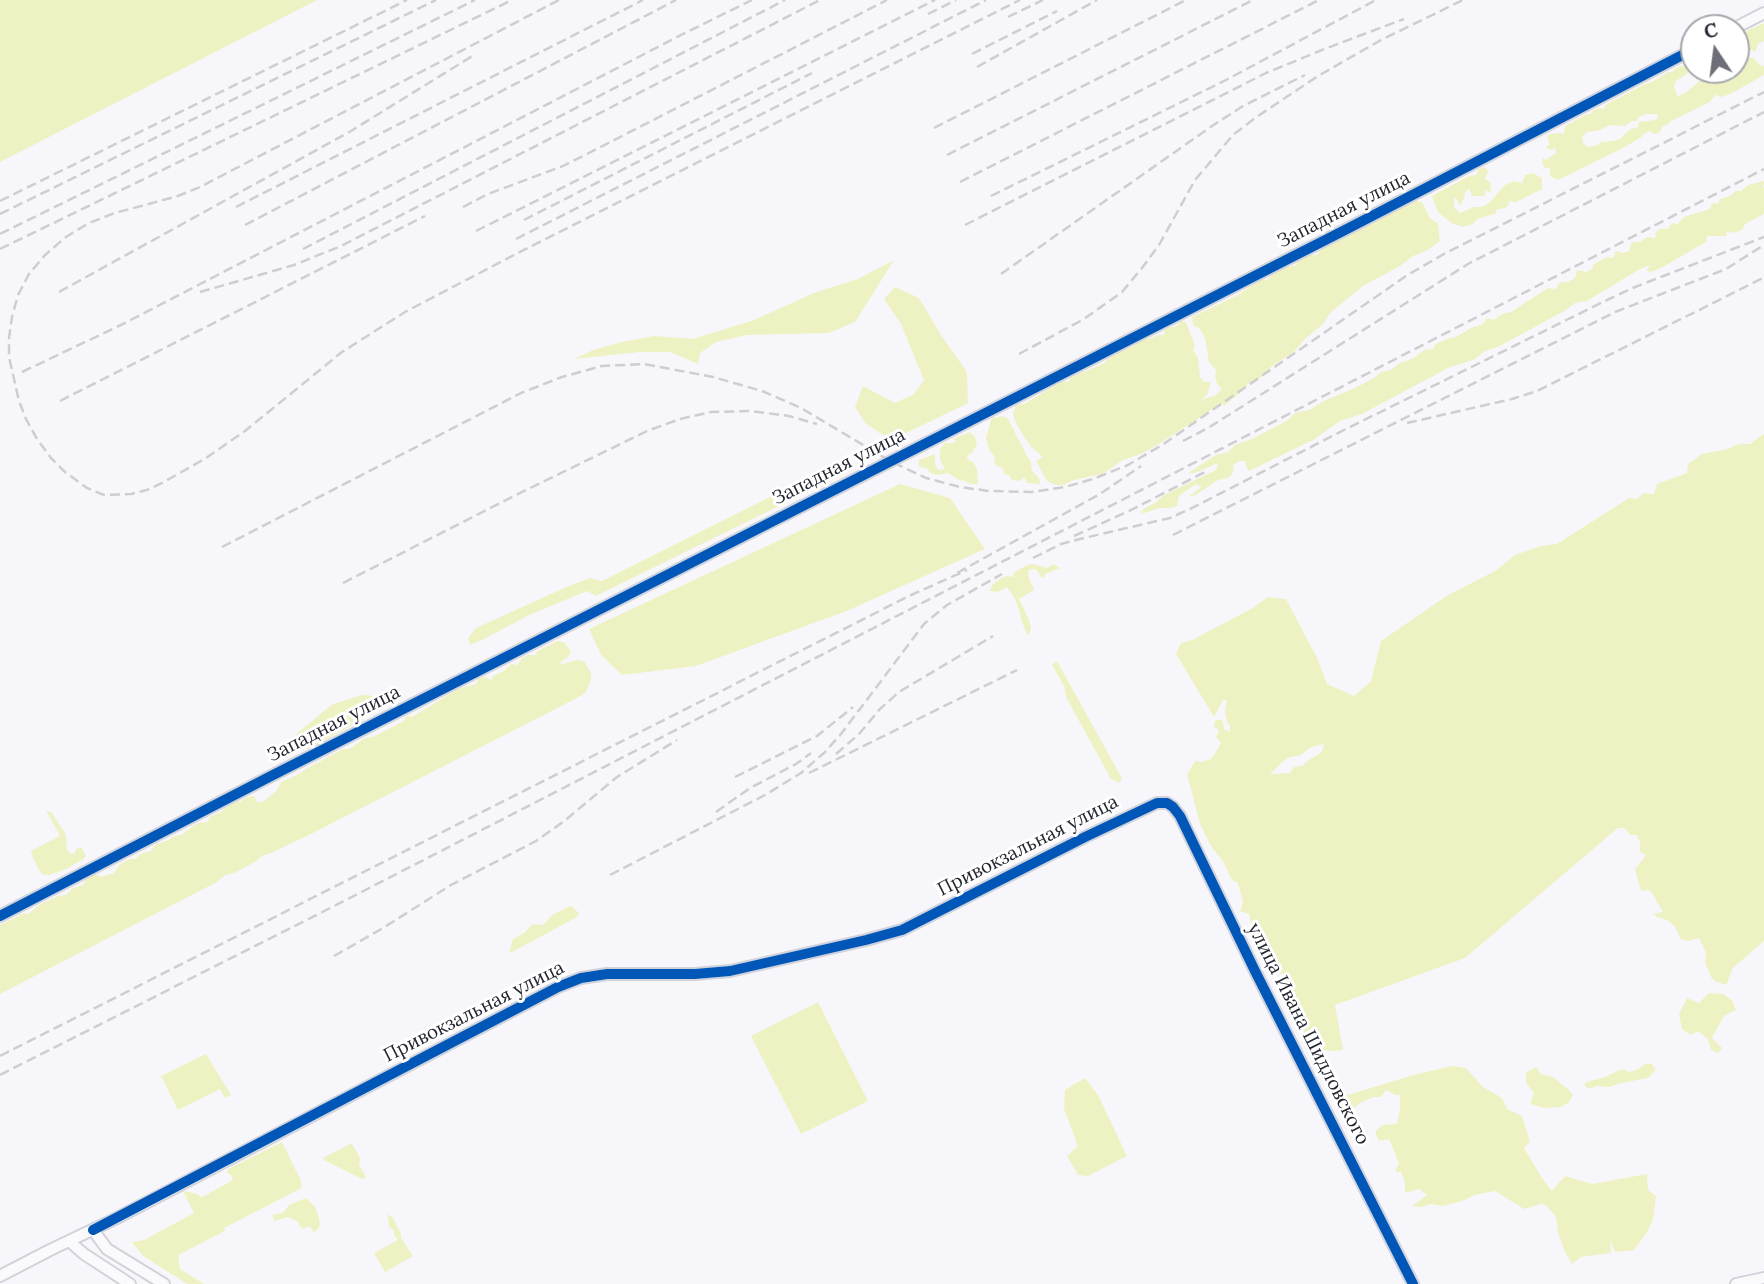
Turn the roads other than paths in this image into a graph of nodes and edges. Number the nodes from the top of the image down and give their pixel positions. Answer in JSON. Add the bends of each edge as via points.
{"nodes":[{"id":1,"x":1680,"y":56,"type":"edge"},
{"id":2,"x":1167,"y":803,"type":"joint"},
{"id":3,"x":0,"y":916,"type":"edge"},
{"id":4,"x":93,"y":1230,"type":"junction"},
{"id":5,"x":69,"y":1241,"type":"junction"},
{"id":6,"x":0,"y":1276,"type":"edge"},
{"id":7,"x":1764,"y":1278,"type":"edge"},
{"id":8,"x":130,"y":1284,"type":"edge"},
{"id":9,"x":164,"y":1284,"type":"edge"},
{"id":10,"x":1413,"y":1284,"type":"edge"},
{"id":11,"x":1736,"y":1284,"type":"edge"}],
"edges":[{"from":1,"to":3,"type":"street","name":"Западная улица"},
{"from":2,"to":4,"type":"street","name":"Привокзальная улица","via":[[1149,805],[902,930],[730,971],[582,978]]},
{"from":2,"to":10,"type":"street","name":"улица Ивана Шидловского","via":[[1180,816]]},
{"from":4,"to":5,"type":"street","name":"Привокзальная улица"},
{"from":4,"to":9,"type":"street","via":[[107,1249]]},
{"from":5,"to":6,"type":"street","name":"Привокзальная улица"},
{"from":5,"to":8,"type":"street"},
{"from":7,"to":11,"type":"street"}]}
